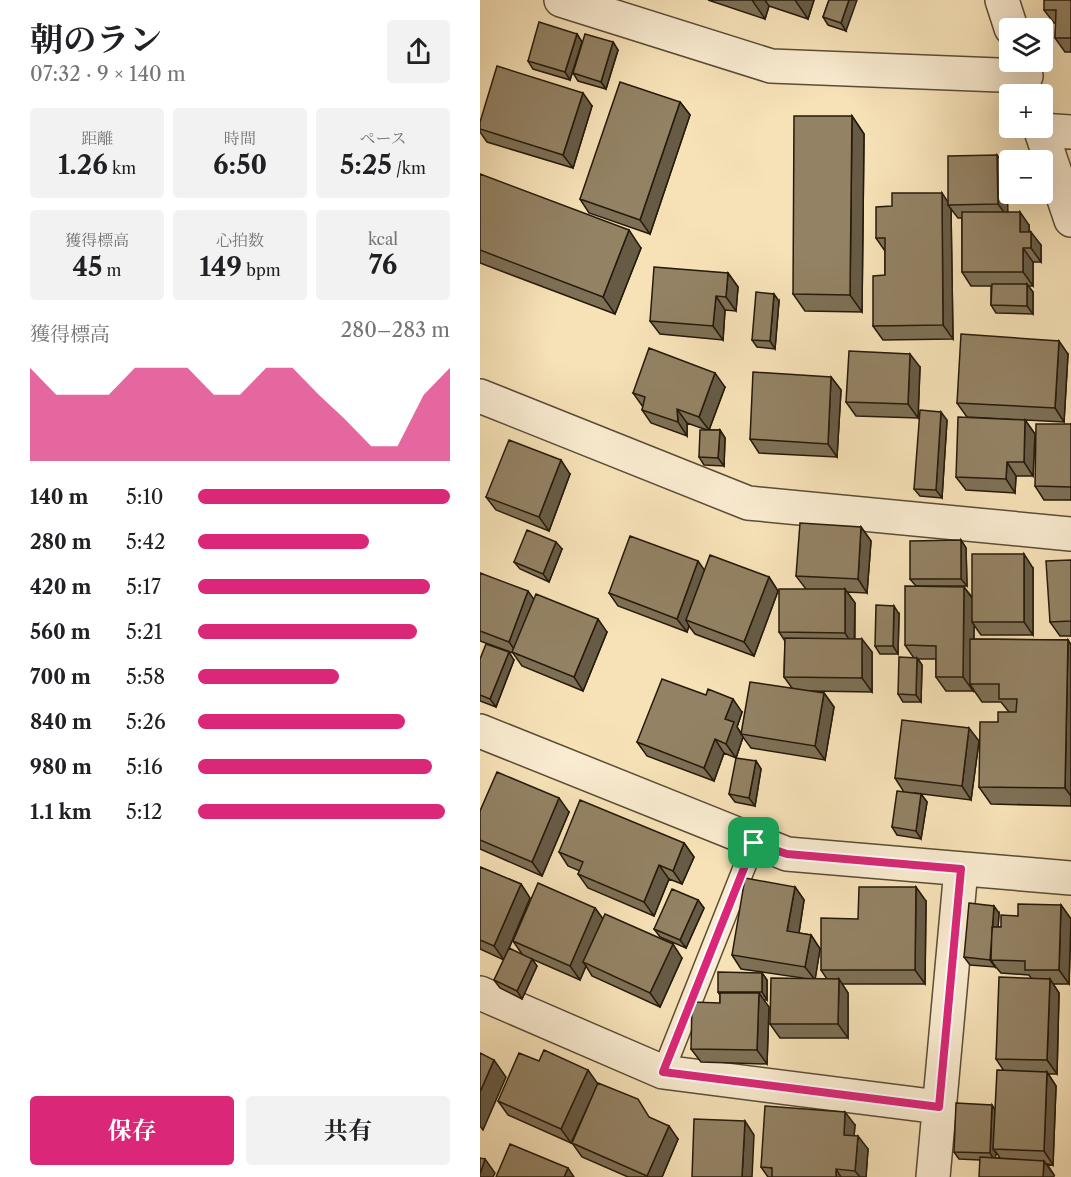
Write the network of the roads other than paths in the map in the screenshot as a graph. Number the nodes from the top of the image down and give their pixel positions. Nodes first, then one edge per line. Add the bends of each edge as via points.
1 (561, 0) edge
2 (1002, 0) edge
3 (1008, 18) edge
4 (1026, 77) edge
5 (1053, 138) edge
6 (1071, 220) edge
7 (480, 396) edge
8 (1071, 534) edge
9 (480, 731) edge
10 (754, 843) junction
11 (961, 869) junction
12 (1071, 878) edge
13 (480, 993) edge
14 (663, 1072) junction
15 (939, 1107) junction
16 (933, 1177) edge

1 - 4 street via 771,66
2 - 3 street
5 - 6 street
7 - 8 street via 748,503
9 - 10 street
10 - 11 street via 787,854
10 - 14 lane
11 - 12 street
11 - 15 street
13 - 14 street
14 - 15 street
15 - 16 street

